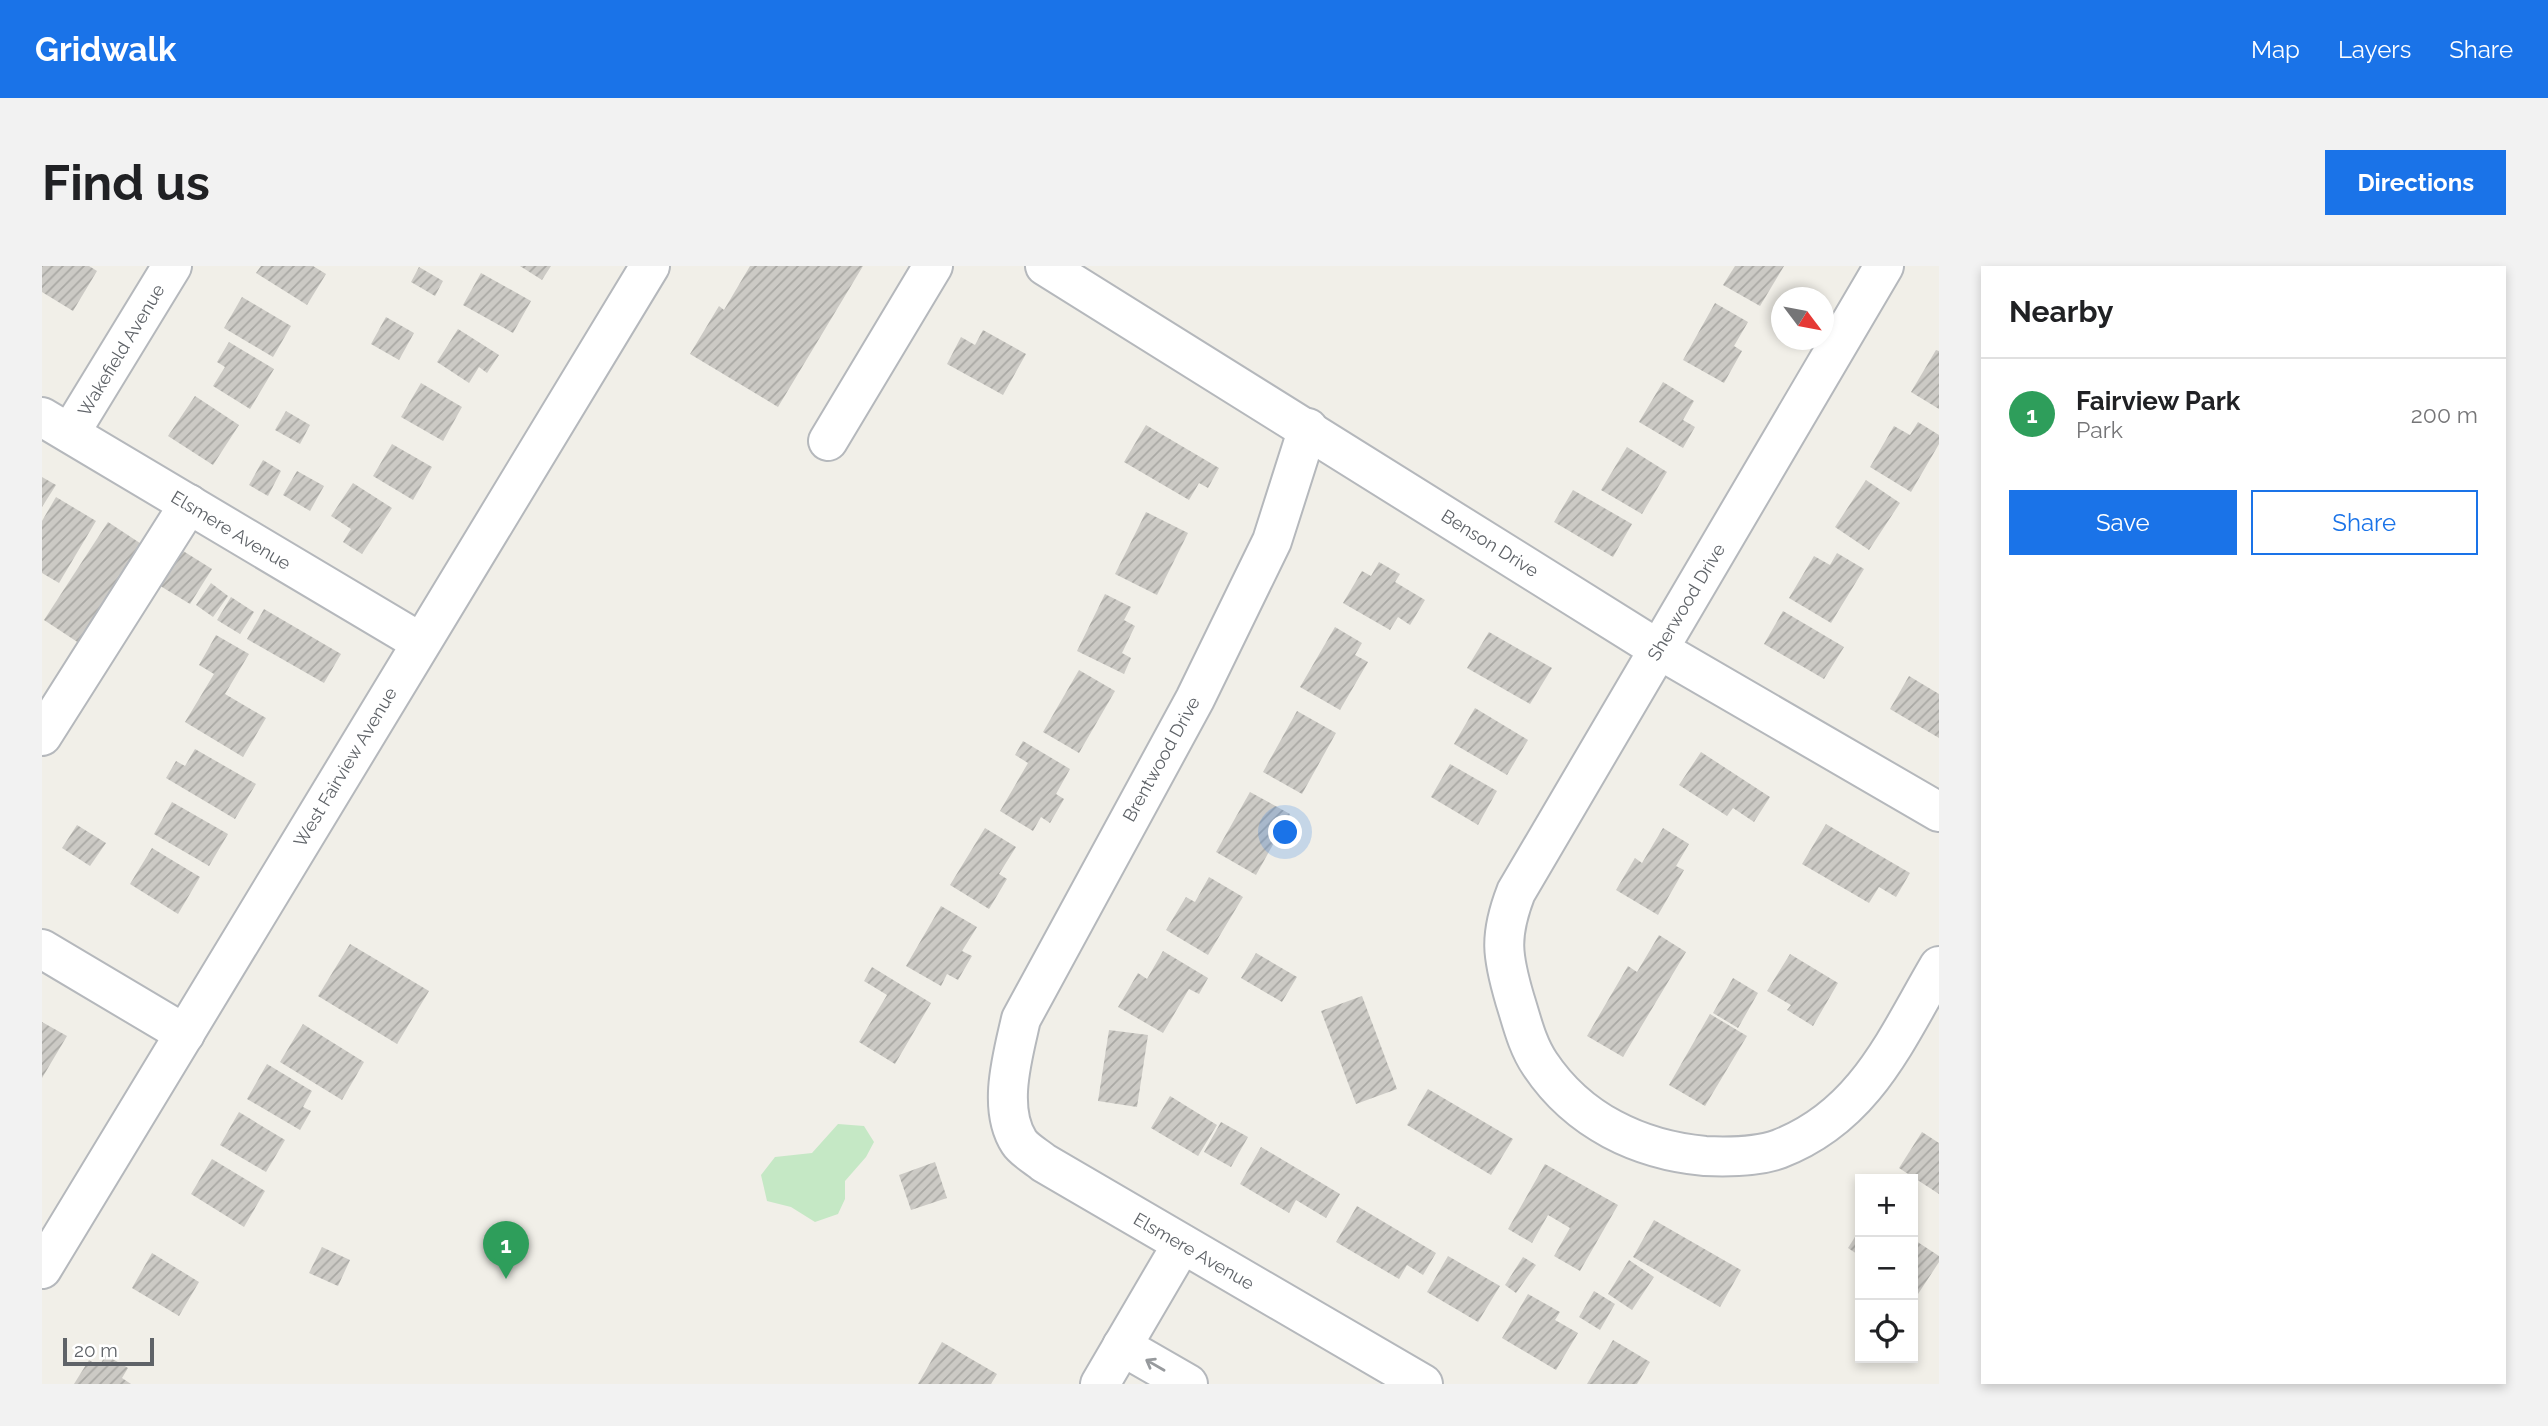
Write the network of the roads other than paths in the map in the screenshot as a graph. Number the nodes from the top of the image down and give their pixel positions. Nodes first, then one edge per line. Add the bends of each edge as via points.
1 (172, 266) edge
2 (650, 266) edge
3 (933, 266) edge
4 (1045, 266) edge
5 (1884, 266) edge
6 (56, 425) edge
7 (1308, 428) junction
8 (828, 441) dead end
9 (189, 504) junction
10 (420, 642) junction
11 (1658, 649) junction
12 (52, 695) edge
13 (42, 736) edge
14 (1939, 812) edge
15 (42, 950) edge
16 (1939, 966) edge
17 (185, 1034) junction
18 (1010, 1085) joint
19 (1182, 1244) junction
20 (42, 1269) edge
21 (1122, 1346) junction
22 (1390, 1374) edge
23 (1100, 1384) edge
24 (1188, 1384) edge
25 (1423, 1384) edge

1 - 6 street, Wakefield Avenue
2 - 10 street, West Fairview Avenue
3 - 8 street
4 - 7 street, Benson Drive
5 - 11 street, Sherwood Drive
6 - 9 street, Elsmere Avenue
7 - 11 street, Benson Drive
7 - 18 street, Brentwood Drive via 1272,541 1207,675 1021,1019
9 - 10 street, Elsmere Avenue
9 - 12 street
10 - 17 street, West Fairview Avenue
11 - 14 street, Benson Drive
11 - 16 street, Sherwood Drive via 1516,892 1504,923 1503,944 1526,1036 1540,1064 1594,1121 1626,1137 1678,1153 1714,1156 1778,1149 1819,1127 1872,1081
12 - 13 street
15 - 17 street
17 - 20 street, West Fairview Avenue
18 - 19 street, Elsmere Avenue via 1011,1119 1020,1143 1044,1163
19 - 21 street
19 - 22 street, Elsmere Avenue
21 - 23 street
24 -> 21 street
22 - 25 street, Elsmere Avenue

